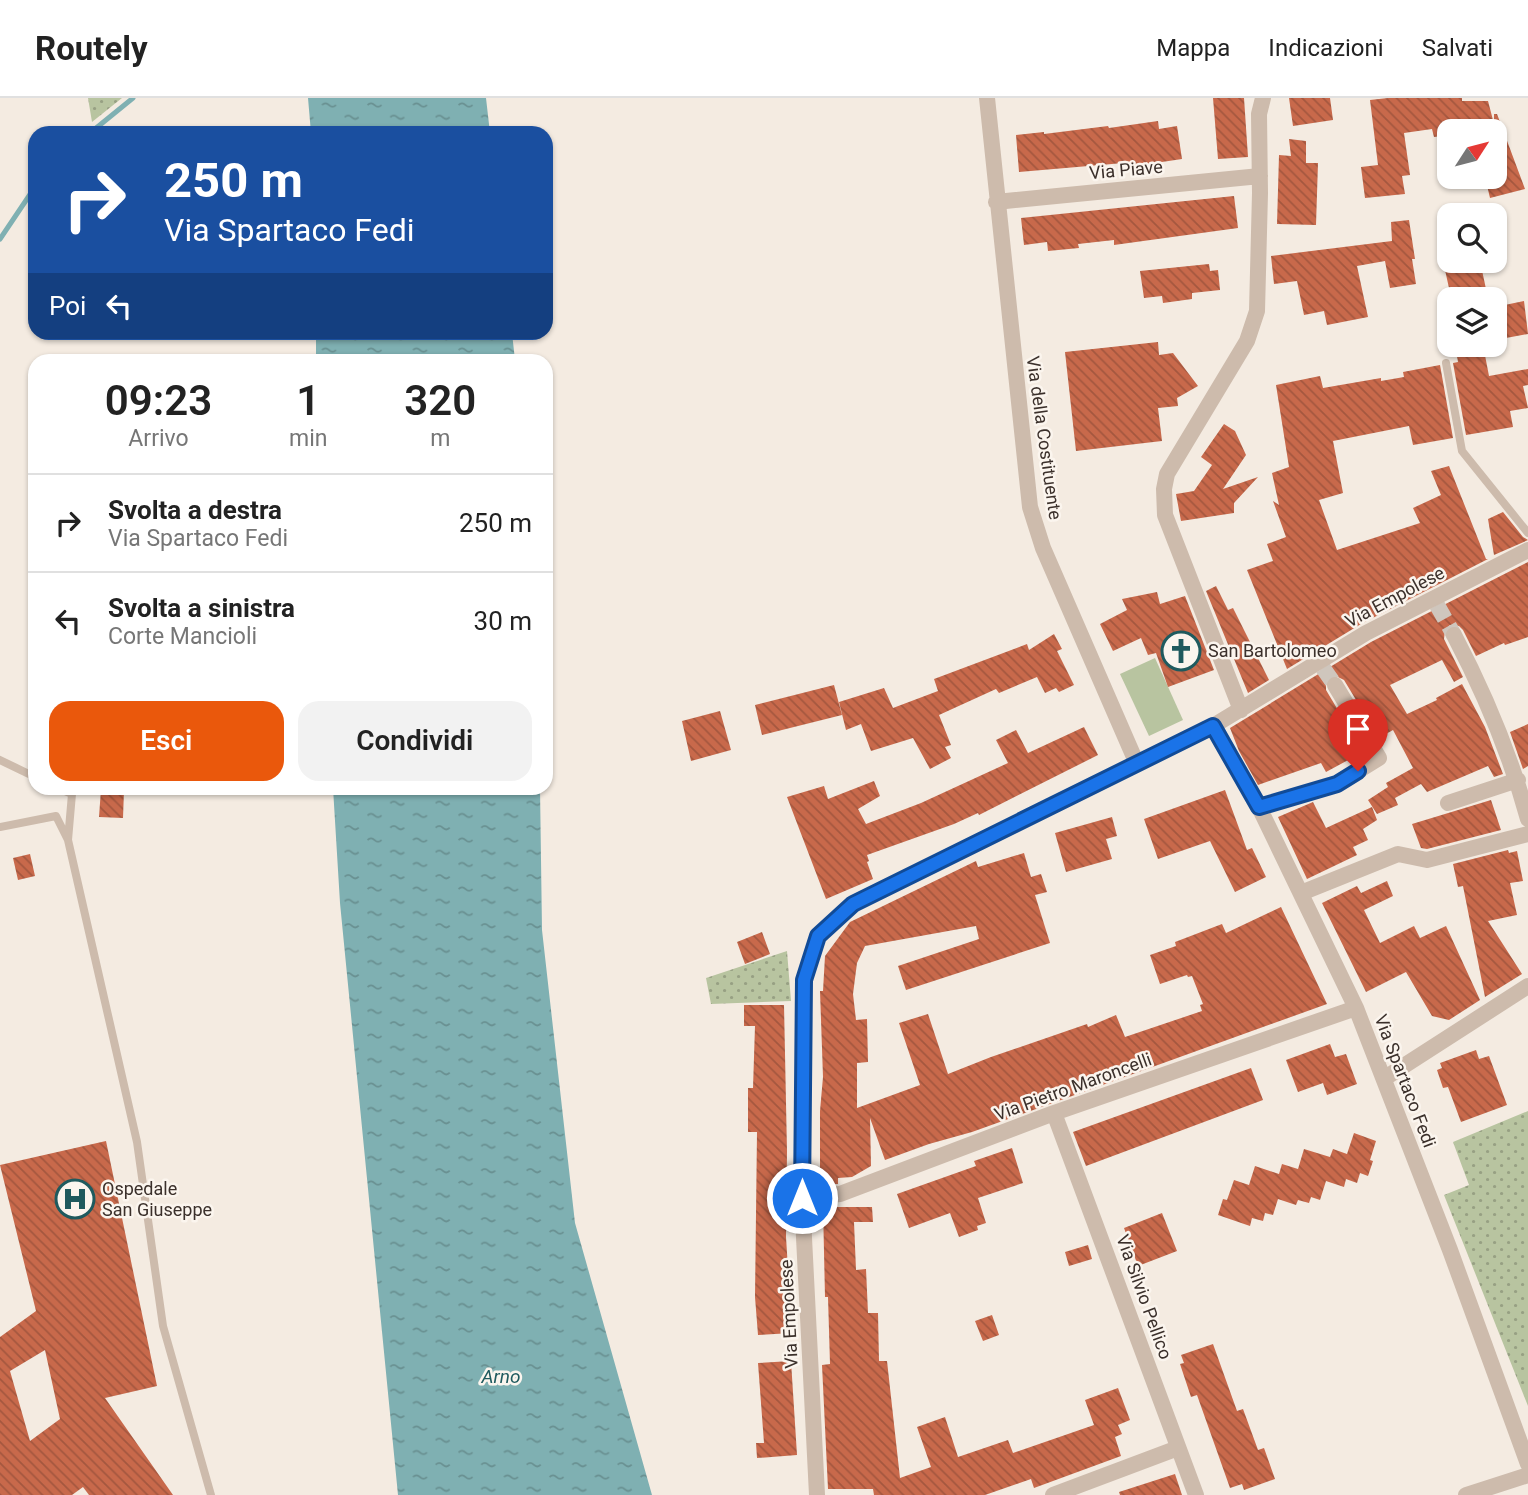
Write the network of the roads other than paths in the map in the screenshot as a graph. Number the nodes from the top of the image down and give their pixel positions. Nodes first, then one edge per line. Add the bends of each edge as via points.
1 (987, 98) edge
2 (1263, 98) edge
3 (1260, 176) junction
4 (996, 202) junction
5 (1446, 363) dead end
6 (1528, 533) edge
7 (1528, 550) edge
8 (1454, 635) tunnel mouth
9 (1335, 685) tunnel mouth
10 (1241, 710) junction
11 (1213, 726) junction
12 (0, 760) edge
13 (1137, 764) junction
14 (28, 773) edge
15 (1518, 780) junction
16 (72, 795) edge
17 (1448, 803) dead end
18 (1259, 807) junction
19 (1528, 819) edge
20 (0, 827) edge
21 (1528, 834) edge
22 (68, 840) junction
23 (1301, 893) junction
24 (1528, 986) edge
25 (1356, 1008) junction
26 (1385, 1078) junction
27 (1054, 1113) junction
28 (802, 1198) junction
29 (1178, 1448) junction
30 (1528, 1464) edge
31 (1528, 1475) edge
32 (211, 1495) edge
33 (817, 1495) edge
34 (1053, 1495) edge
35 (1196, 1495) edge
36 (1466, 1495) edge

1 - 4 street, Via della Costituente
2 - 3 street
3 - 4 street, Via Piave
3 - 10 street via 1259,279 1247,341 1167,474 1164,489 1165,515
4 - 13 street, Via della Costituente via 1034,524
5 - 6 lane via 1462,451
7 - 10 street, Via Empolese via 1435,602 1366,633 1321,665
8 - 15 street
9 - 18 street via 1379,758 1337,784
10 - 11 street, Via Empolese
11 - 13 street, Via Empolese
11 - 18 street, Via Spartaco Fedi
12 - 14 lane
13 - 28 street, Via Empolese via 853,904 818,936 804,980
15 - 17 street
15 - 19 street
16 - 22 lane
18 - 23 street, Via Spartaco Fedi
20 - 22 lane via 56,816
21 - 23 street via 1427,860 1398,855
22 - 32 lane via 137,1142 163,1326
23 - 25 street, Via Spartaco Fedi
24 - 26 street
25 - 26 street, Via Spartaco Fedi
25 - 27 street, Via Pietro Maroncelli
26 - 30 street, Via Spartaco Fedi
27 - 28 street, Via Pietro Maroncelli via 840,1194
27 - 29 street, Via Silvio Pellico
28 - 33 street, Via Empolese
29 - 34 street
29 - 35 street, Via Silvio Pellico
31 - 36 street

